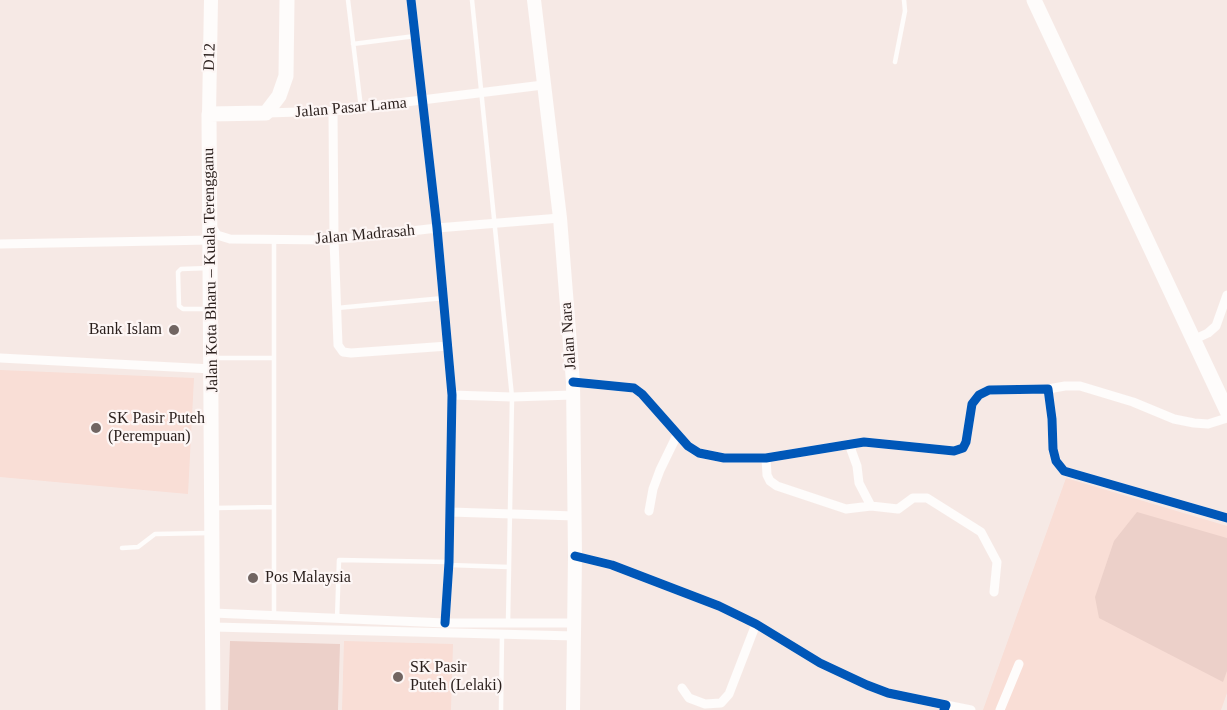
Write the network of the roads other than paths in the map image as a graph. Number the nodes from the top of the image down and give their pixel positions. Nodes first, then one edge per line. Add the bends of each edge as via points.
1 (211, 0) edge
2 (287, 0) edge
3 (348, 0) edge
4 (411, 0) edge
5 (472, 0) edge
6 (534, 0) edge
7 (904, 0) edge
8 (1034, 0) edge
9 (414, 36) junction
10 (353, 44) junction
11 (895, 62) dead end
12 (543, 85) junction
13 (482, 94) junction
14 (421, 102) junction
15 (361, 108) junction
16 (333, 111) junction
17 (266, 113) junction
18 (209, 114) junction
19 (560, 219) junction
20 (495, 223) junction
21 (437, 228) junction
22 (211, 233) junction
23 (274, 239) junction
24 (334, 240) junction
25 (0, 244) edge
26 (211, 268) junction
27 (1227, 295) edge
28 (444, 298) junction
29 (337, 308) junction
30 (212, 309) junction
31 (1193, 340) junction
32 (448, 346) junction
33 (0, 358) edge
34 (274, 358) junction
35 (212, 364) junction
36 (573, 389) junction
37 (1048, 389) junction
38 (452, 395) junction
39 (512, 397) junction
40 (1227, 411) edge
41 (1227, 418) edge
42 (677, 435) junction
43 (849, 444) junction
44 (766, 458) junction
45 (871, 506) junction
46 (274, 507) junction
47 (212, 508) junction
48 (649, 511) dead end
49 (450, 512) junction
50 (510, 514) junction
51 (575, 516) junction
52 (1227, 518) edge
53 (211, 533) junction
54 (122, 548) dead end
55 (575, 556) junction
56 (449, 563) junction
57 (508, 567) junction
58 (994, 592) dead end
59 (274, 616) junction
60 (337, 619) junction
61 (213, 620) junction
62 (445, 623) junction
63 (508, 623) junction
64 (756, 624) junction
65 (575, 630) junction
66 (502, 634) junction
67 (1018, 664) dead end
68 (682, 688) dead end
69 (945, 707) edge
70 (213, 710) edge
71 (501, 710) edge
72 (573, 710) edge
73 (971, 710) edge
74 (1000, 710) edge

1 - 18 main road, D12
2 - 17 main road via 286,76 279,96
3 - 10 lane
4 - 9 street
5 - 13 lane
6 - 12 main road, Jalan Nara
7 - 11 lane
8 - 31 main road
9 - 10 lane
9 - 14 street
10 - 15 lane
12 - 13 street, Jalan Pasar Lama
12 - 19 main road, Jalan Nara
13 - 14 street, Jalan Pasar Lama
13 - 20 lane
14 - 15 street, Jalan Pasar Lama
14 - 21 street
15 - 16 street, Jalan Pasar Lama
16 - 17 street, Jalan Pasar Lama
16 - 24 street
17 - 18 main road
18 - 22 main road, Jalan Kota Bharu – Kuala Terengganu
19 - 20 street, Jalan Madrasah
19 - 36 main road, Jalan Nara
20 - 21 street, Jalan Madrasah
20 - 39 lane
21 - 24 street, Jalan Madrasah
21 - 28 street
22 - 23 street, Jalan Madrasah via 223,238
22 - 25 street
22 - 26 main road, Jalan Kota Bharu – Kuala Terengganu
23 - 24 street, Jalan Madrasah
23 - 34 lane
24 - 29 street
26 - 30 main road, Jalan Kota Bharu – Kuala Terengganu
26 - 30 lane via 178,272 179,306
27 - 31 street via 1216,326
28 - 29 lane
28 - 32 street
29 - 32 street via 338,345 343,352
30 - 35 main road, Jalan Kota Bharu – Kuala Terengganu
31 - 40 main road
32 - 38 street
33 - 35 street
34 - 35 lane
34 - 46 lane
35 - 47 main road, Jalan Kota Bharu – Kuala Terengganu
36 - 39 street
36 - 42 street via 634,388
36 - 51 main road, Jalan Nara
37 - 41 street via 1080,386 1194,423 1208,424
37 - 43 street via 989,390 979,395 972,404 966,442 954,452 876,442
37 - 52 street via 1053,449 1064,471
38 - 39 street
38 - 49 street
39 - 50 lane
42 - 44 street via 699,453 724,458
42 - 48 street via 660,470
43 - 44 street
43 - 45 street via 859,483
44 - 45 street via 767,475 777,486 846,509
45 - 58 street via 898,509 913,498 927,498 981,532 997,562
46 - 47 lane
46 - 59 lane
47 - 53 main road, Jalan Kota Bharu – Kuala Terengganu
49 - 50 street
49 - 56 street
50 - 51 street
50 - 57 lane
51 - 55 main road, Jalan Nara
53 - 54 lane via 155,534 138,547
53 - 61 main road, Jalan Kota Bharu – Kuala Terengganu
55 - 64 street via 612,565 720,606
55 - 65 main road, Jalan Nara
56 - 57 lane
56 - 60 lane via 339,560
56 - 62 street
57 - 63 lane
59 - 60 street
59 - 61 street
60 - 62 street
61 - 66 street
61 - 70 main road, Jalan Kota Bharu – Kuala Terengganu
62 - 63 street
63 - 65 street
64 - 68 street via 729,694 721,703 705,704 689,698
64 - 69 street via 820,663 867,685
65 - 66 street
65 - 72 main road, Jalan Nara
66 - 71 lane
67 - 74 street
69 - 73 street

